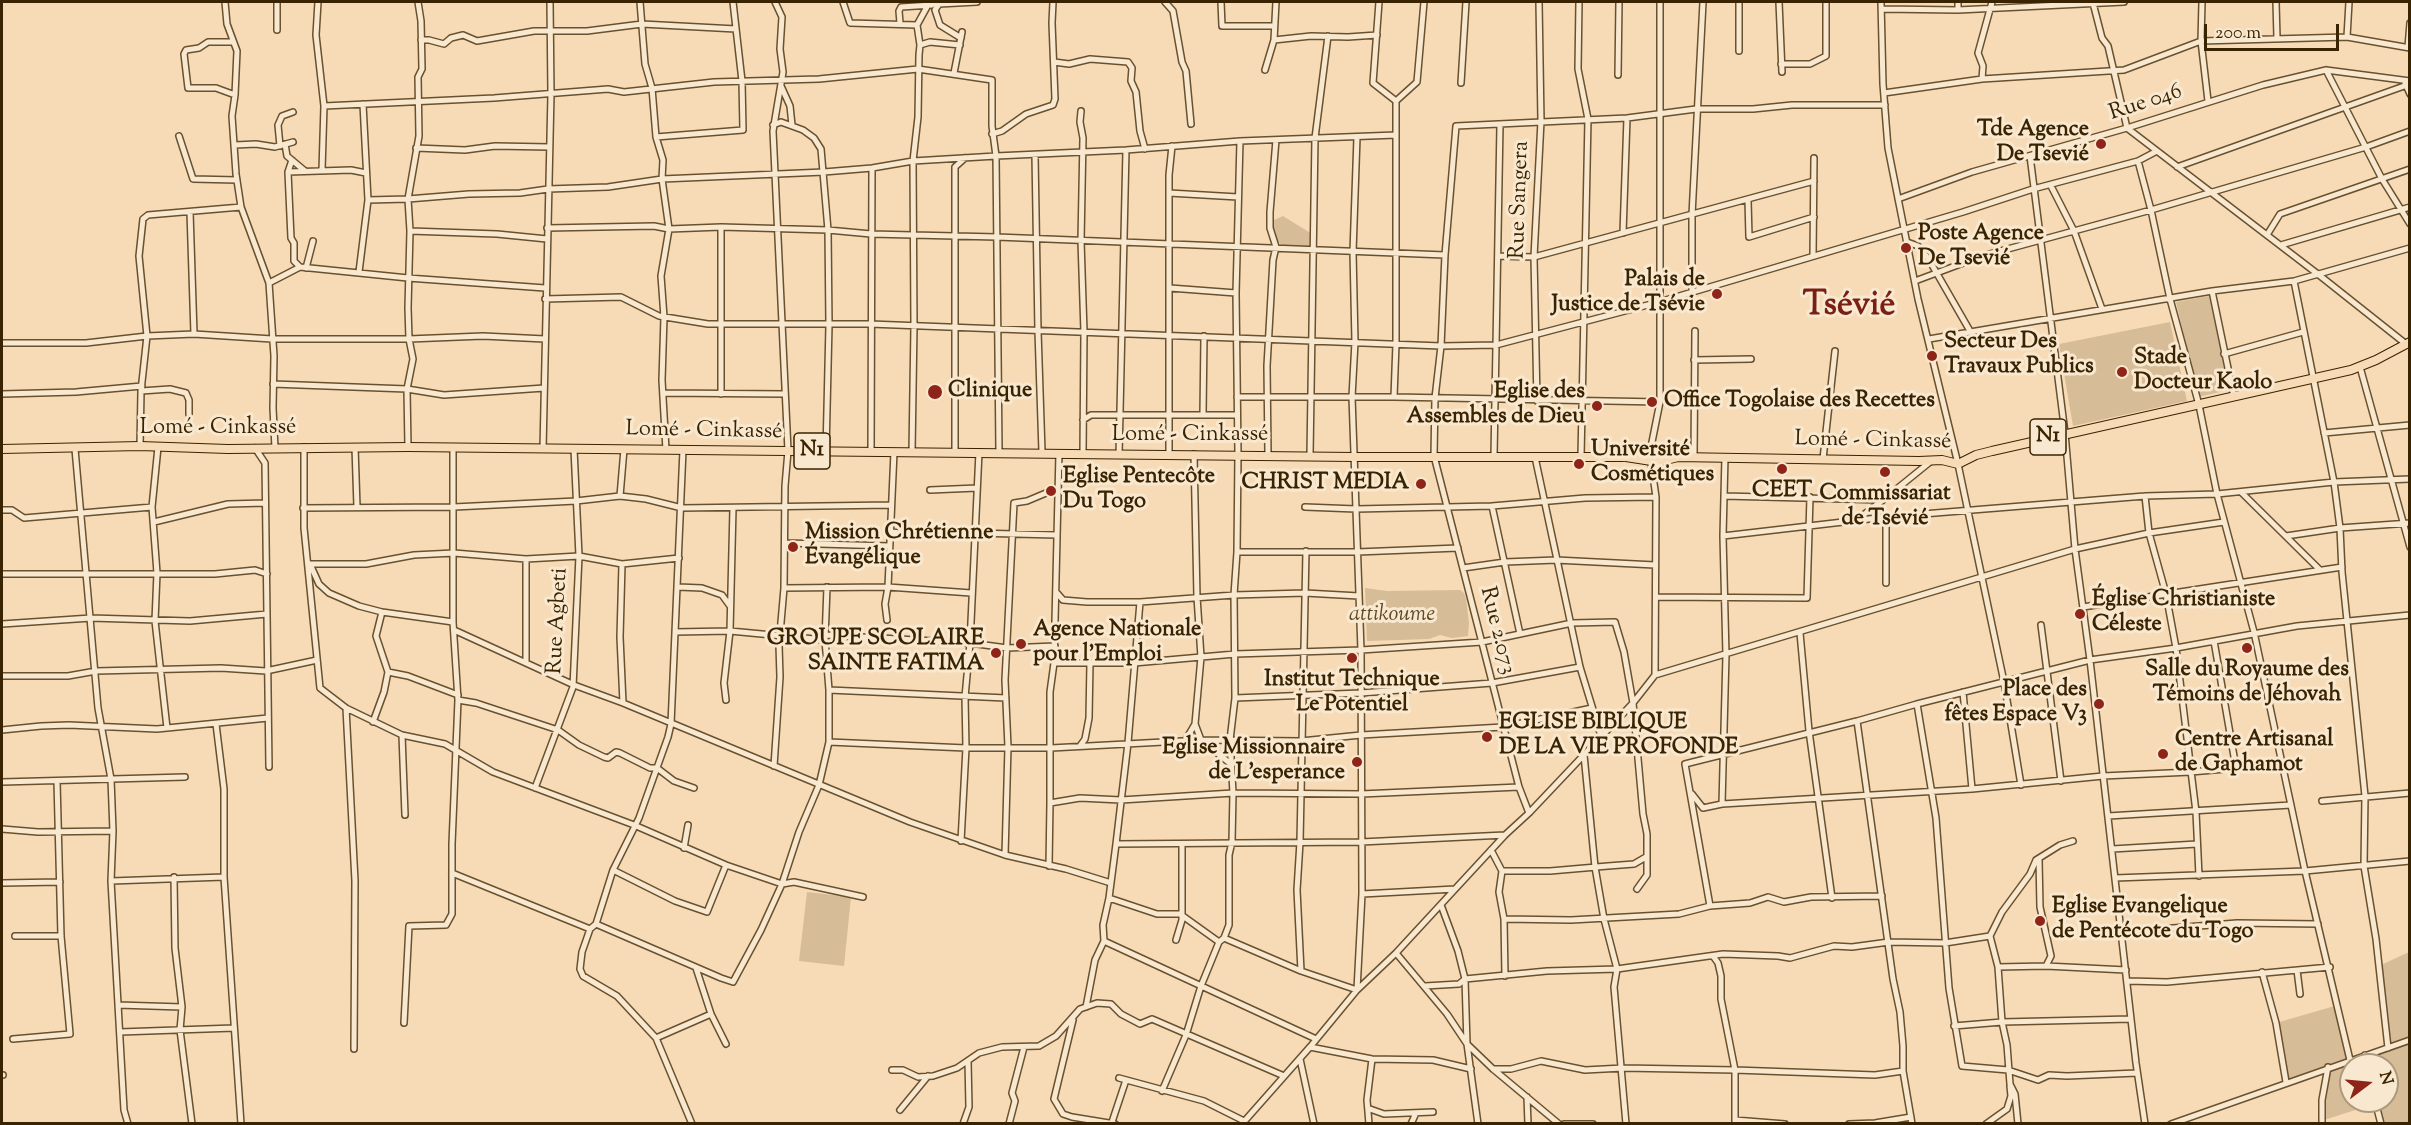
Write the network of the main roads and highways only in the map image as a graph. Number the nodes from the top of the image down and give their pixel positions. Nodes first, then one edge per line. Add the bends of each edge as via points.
1 (2408, 343) edge
2 (2, 449) edge
3 (1622, 457) junction
4 (1678, 457) junction

1 - 4 highway, Lomé - Cinkassé / N1 via 2360,367 1976,454 1958,464 1942,460
2 - 3 highway, Lomé - Cinkassé / N1 via 408,447
3 - 4 highway, Lomé - Cinkassé / N1 via 1660,453
3 - 4 highway, Lomé - Cinkassé / N1 via 1654,462

